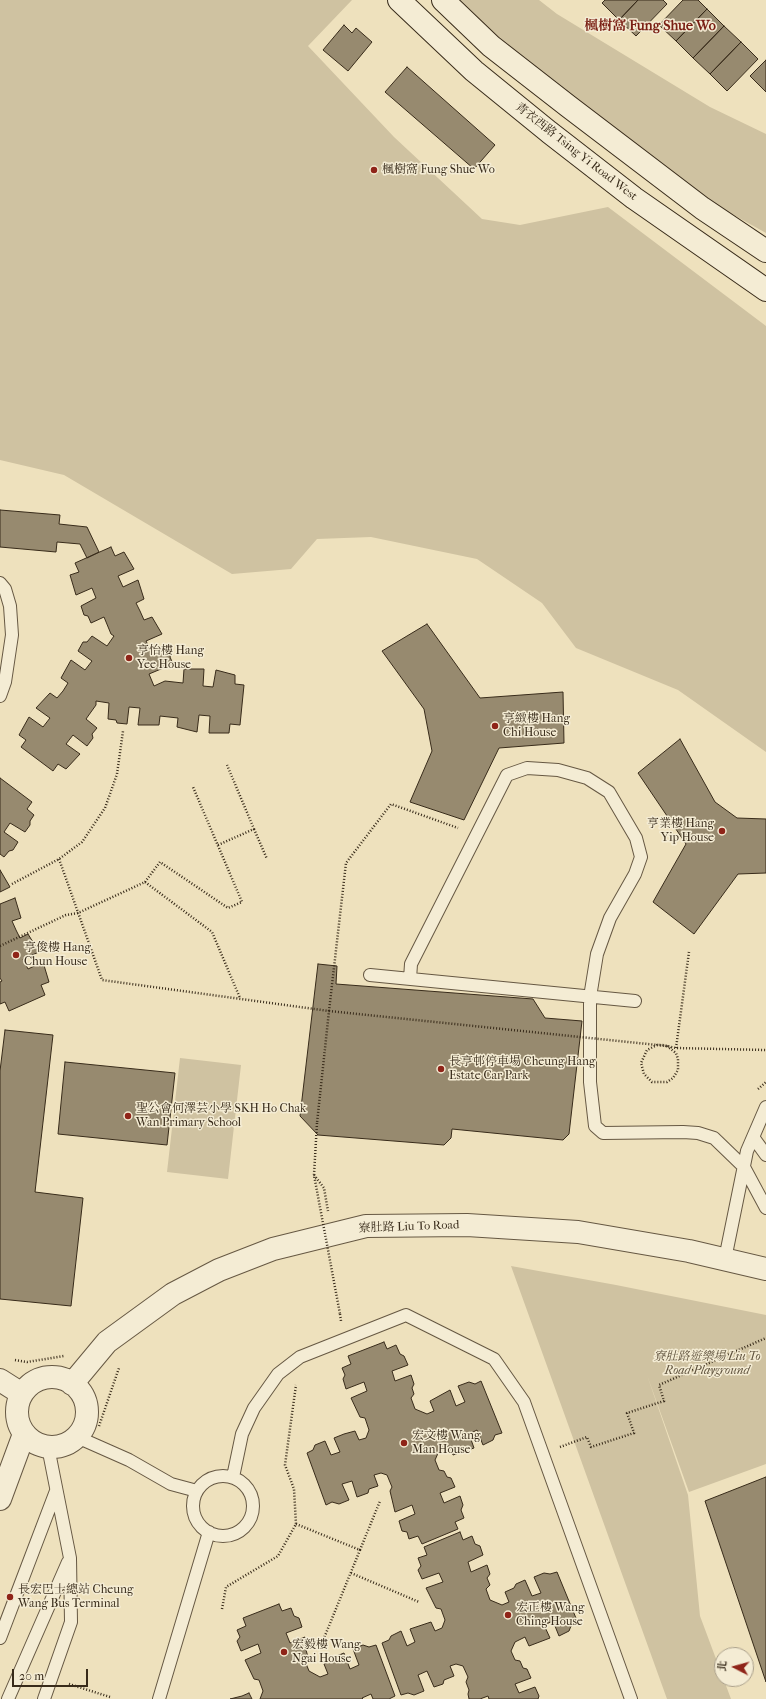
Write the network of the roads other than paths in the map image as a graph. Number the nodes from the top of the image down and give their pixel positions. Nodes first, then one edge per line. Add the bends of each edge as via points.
1 (399, 0) edge
2 (444, 0) edge
3 (766, 251) edge
4 (766, 290) edge
5 (0, 583) edge
6 (0, 696) edge
7 (370, 975) dead end
8 (410, 979) junction
9 (590, 997) junction
10 (635, 1001) dead end
11 (766, 1107) edge
12 (759, 1130) edge
13 (766, 1155) edge
14 (744, 1167) junction
15 (766, 1208) edge
16 (725, 1259) junction
17 (766, 1269) edge
18 (0, 1380) edge
19 (72, 1384) junction
20 (22, 1394) junction
21 (24, 1434) junction
22 (83, 1440) junction
23 (48, 1447) junction
24 (233, 1477) junction
25 (56, 1491) junction
26 (197, 1491) junction
27 (0, 1499) edge
28 (209, 1532) junction
29 (70, 1558) junction
30 (0, 1638) edge
31 (8, 1699) edge
32 (44, 1699) edge
33 (159, 1699) edge
34 (631, 1699) edge

1 - 4 street, 青衣西路 Tsing Yi Road West via 474,71 549,132 634,198
2 - 3 street via 491,46 702,208
5 - 6 lane via 5,589 10,606 12,635 5,682
7 - 8 lane
8 - 9 lane
8 - 9 lane via 411,964 507,775 527,768 558,770 587,778 609,792 636,838 641,857 635,874 610,918 597,954
9 - 10 lane
9 - 14 lane via 590,1082 595,1126 603,1133 698,1133 714,1138
11 - 12 lane
12 - 13 lane
12 - 14 lane
14 - 15 lane
14 - 16 lane
16 - 17 street, 寮肚路 Liu To Road
16 - 19 street, 寮肚路 Liu To Road via 578,1232 467,1225 366,1226 273,1249 219,1270 180,1290 107,1342
18 - 20 street
19 - 20 street via 54,1377 44,1378 36,1381
19 - 22 street via 79,1390 86,1409
20 - 21 street via 17,1415
21 - 23 street via 35,1443
21 - 27 street
22 - 23 street
22 - 26 lane via 129,1460 171,1484
23 - 25 lane
24 - 26 lane via 213,1477
24 - 28 lane via 249,1489 253,1498 251,1518 242,1529 228,1535 219,1536
24 - 34 lane via 242,1434 254,1408 278,1374 300,1357 406,1315 494,1359 524,1402
25 - 29 lane
25 - 30 lane
26 - 28 lane via 194,1509 202,1526
28 - 33 lane
29 - 31 lane
29 - 32 lane via 71,1622

